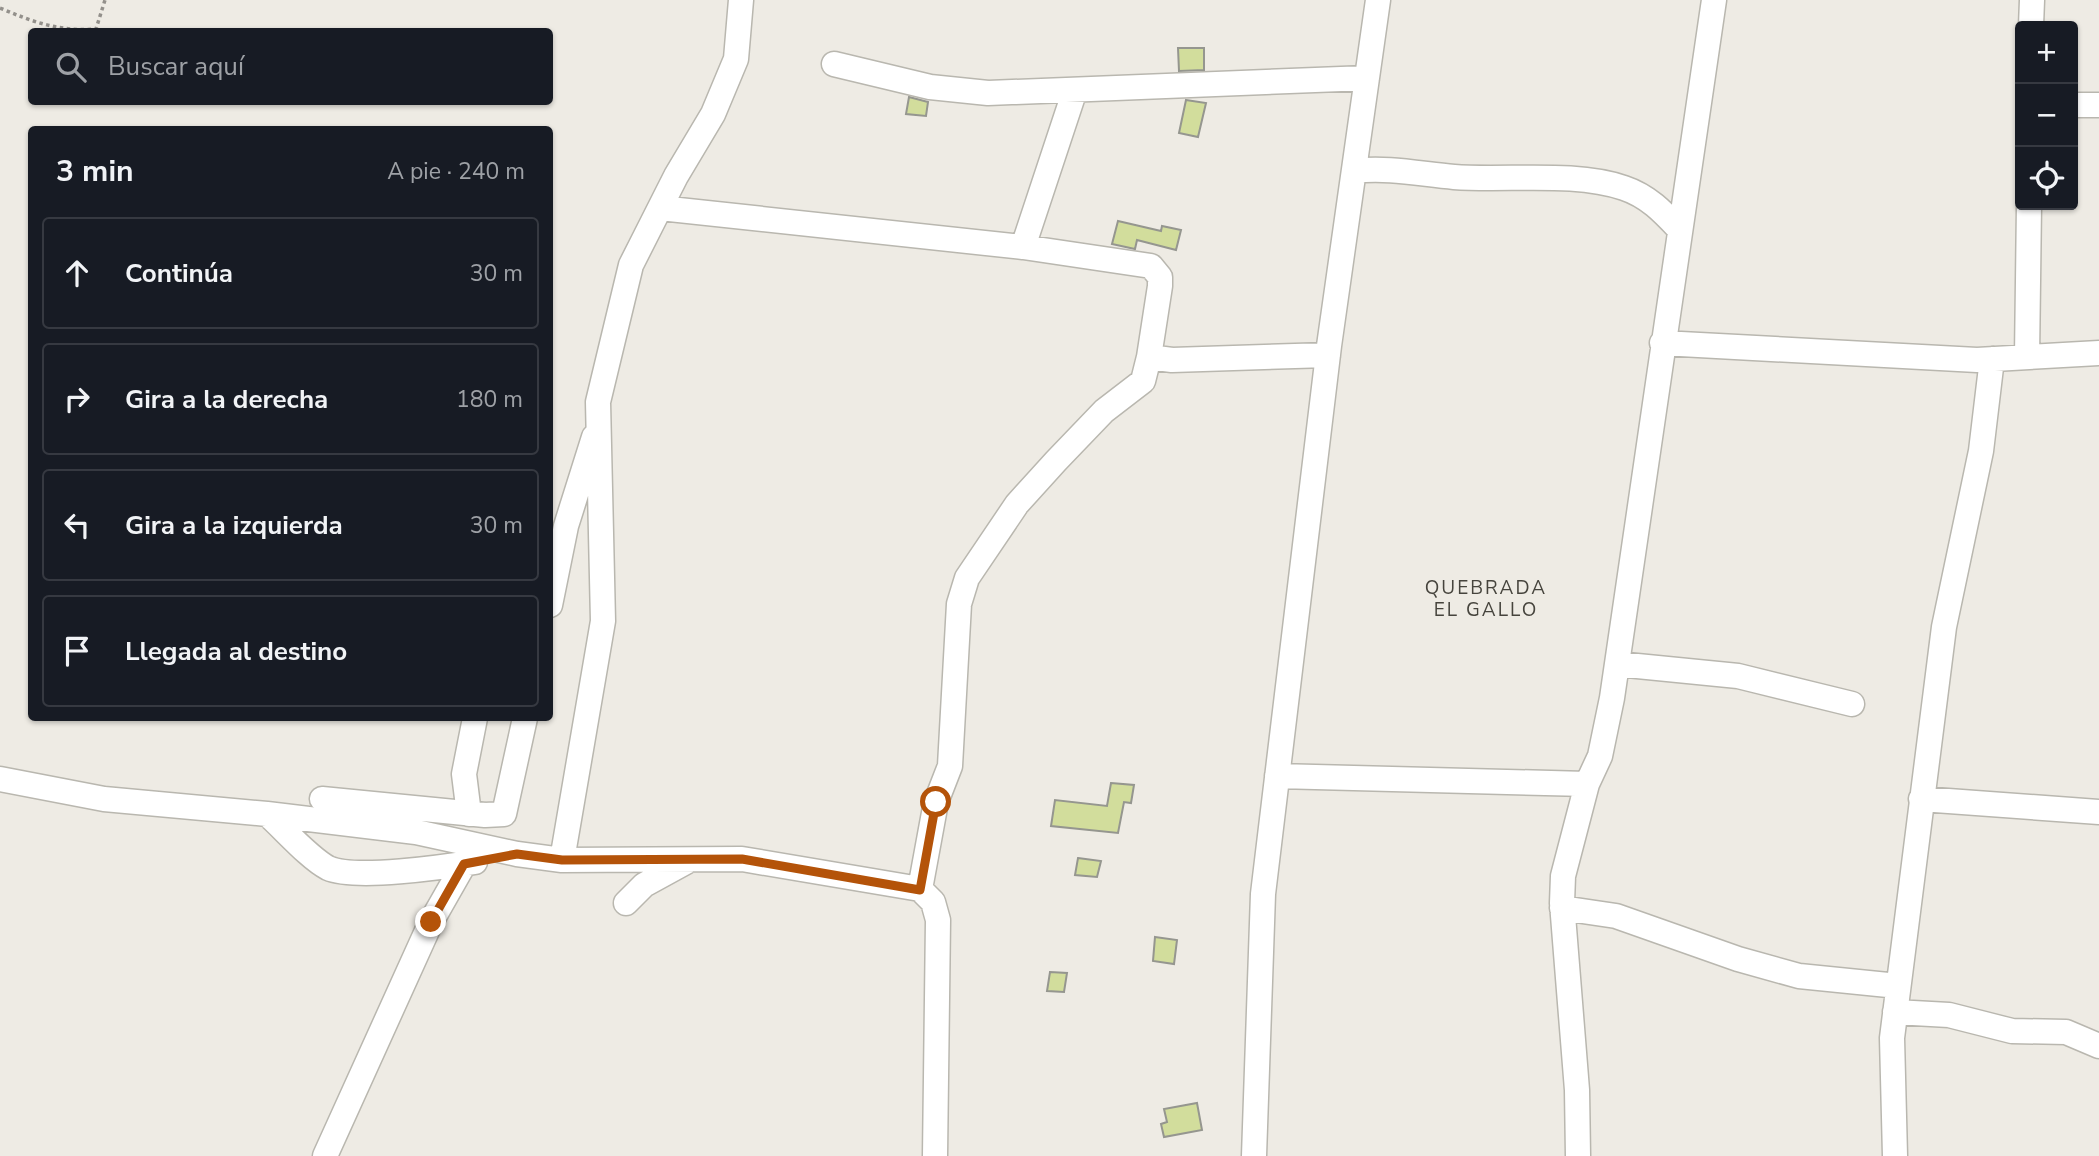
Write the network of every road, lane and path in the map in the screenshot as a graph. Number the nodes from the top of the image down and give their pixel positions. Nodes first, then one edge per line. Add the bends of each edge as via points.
1 (105, 0) edge
2 (741, 0) edge
3 (1378, 0) edge
4 (1714, 0) edge
5 (2032, 0) edge
6 (0, 8) edge
7 (2031, 21) edge
8 (54, 28) edge
9 (96, 28) edge
10 (834, 64) dead end
11 (1367, 78) junction
12 (1075, 90) junction
13 (2099, 104) edge
14 (2078, 105) edge
15 (1354, 171) junction
16 (660, 208) junction
17 (2029, 210) edge
18 (1679, 229) junction
19 (1023, 247) junction
20 (1662, 344) junction
21 (2099, 353) edge
22 (1328, 355) junction
23 (1149, 357) junction
24 (2027, 357) junction
25 (1992, 359) junction
26 (599, 427) junction
27 (553, 591) edge
28 (1617, 664) junction
29 (1852, 704) dead end
30 (474, 721) edge
31 (524, 721) edge
32 (1277, 776) junction
33 (0, 779) edge
34 (1587, 784) junction
35 (323, 799) dead end
36 (1922, 799) junction
37 (2099, 812) edge
38 (267, 814) junction
39 (477, 814) junction
40 (492, 849) junction
41 (517, 854) junction
42 (562, 860) junction
43 (690, 860) junction
44 (464, 864) junction
45 (920, 890) junction
46 (626, 903) dead end
47 (1562, 908) junction
48 (1898, 986) junction
49 (1895, 1012) junction
50 (2099, 1046) edge
51 (325, 1156) edge
52 (935, 1156) edge
53 (1254, 1156) edge
54 (1578, 1156) edge
55 (1895, 1156) edge

1 - 9 path
2 - 16 street via 736,59 713,114
3 - 11 street
4 - 18 street
5 - 7 street
6 - 8 path
10 - 12 street via 950,90
11 - 12 street
11 - 15 street
12 - 19 street
13 - 14 street
15 - 18 street via 1380,168 1455,177 1550,178 1622,187 1656,205
15 - 22 street
16 - 19 street
16 - 26 street via 631,265 598,402
17 - 24 street
18 - 20 street
19 - 23 street via 1151,266 1158,271 1160,286
20 - 25 street
20 - 28 street
21 - 24 street
22 - 23 street
22 - 32 street
23 - 45 street via 1143,382 1104,411 1048,469 1017,504 967,578 959,604 950,766 936,802
24 - 25 street
25 - 36 street via 1982,451 1944,627
26 - 27 street via 566,526
26 - 42 street via 603,621
28 - 29 street via 1738,676
28 - 34 street via 1600,756
30 - 39 street via 464,774
31 - 39 street via 504,814
32 - 34 street
32 - 53 street via 1263,894
33 - 38 street via 104,799
34 - 47 street via 1563,876
35 - 39 street
36 - 37 street
36 - 48 street
38 - 40 street via 416,832
38 - 44 street via 316,860 341,872
39 - 40 street
40 - 41 street
41 - 42 street
41 - 44 street
42 - 43 street
43 - 45 street via 742,859
43 - 46 street via 644,885
44 - 51 street via 431,922
45 - 52 street via 933,902 939,920
47 - 48 street via 1616,916 1799,976
47 - 54 street
48 - 49 street
49 - 50 street via 1949,1015 2012,1031 2066,1032
49 - 55 street

